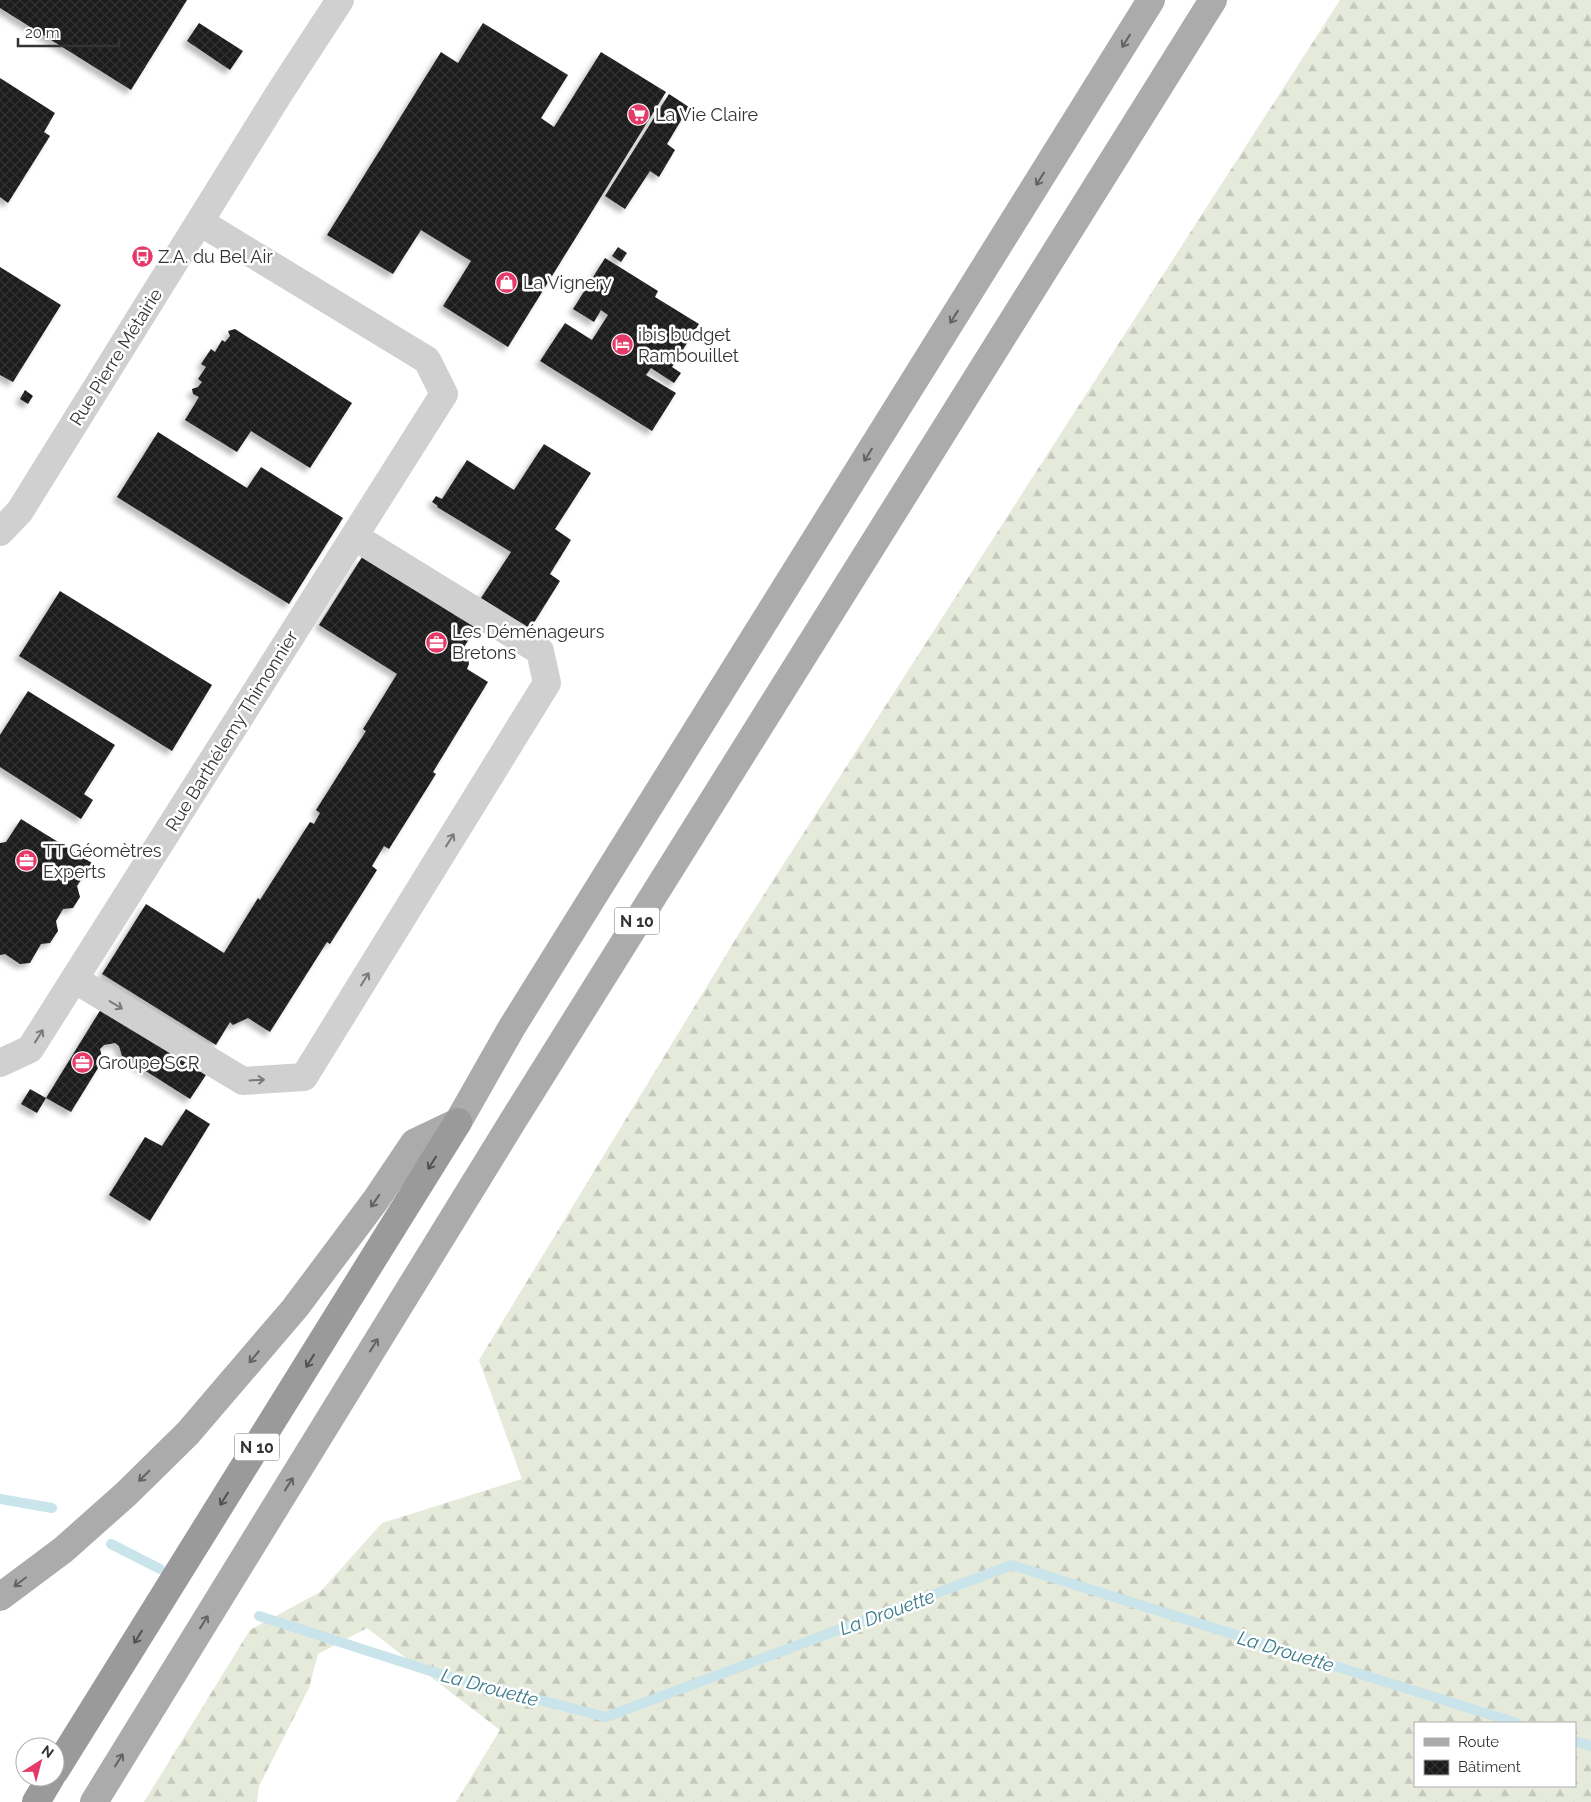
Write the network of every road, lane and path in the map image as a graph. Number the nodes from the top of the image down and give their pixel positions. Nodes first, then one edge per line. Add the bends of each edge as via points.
1 (340, 0) edge
2 (1152, 0) edge
3 (1213, 0) edge
4 (200, 222) junction
5 (0, 532) edge
6 (355, 537) junction
7 (74, 980) junction
8 (0, 1063) edge
9 (458, 1122) junction
10 (0, 1597) edge
11 (65, 1755) edge
12 (46, 1787) edge
13 (36, 1802) edge
14 (94, 1802) edge

1 - 4 street, Rue Pierre Métairie
2 -> 9 main road, N 10 via 512,1027
14 -> 3 main road, N 10 via 519,1110
4 - 5 street, Rue Pierre Métairie via 20,511
4 - 6 street, Rue Barthélemy Thimonnier via 427,360 444,394
6 - 7 street, Rue Barthélemy Thimonnier
7 -> 6 street via 243,1080 304,1077 547,683 540,651
8 -> 7 street, Rue Barthélemy Thimonnier via 30,1049
9 -> 10 main road via 414,1143 295,1308 188,1434 63,1550
9 -> 11 highway, N 10
12 - 13 highway

